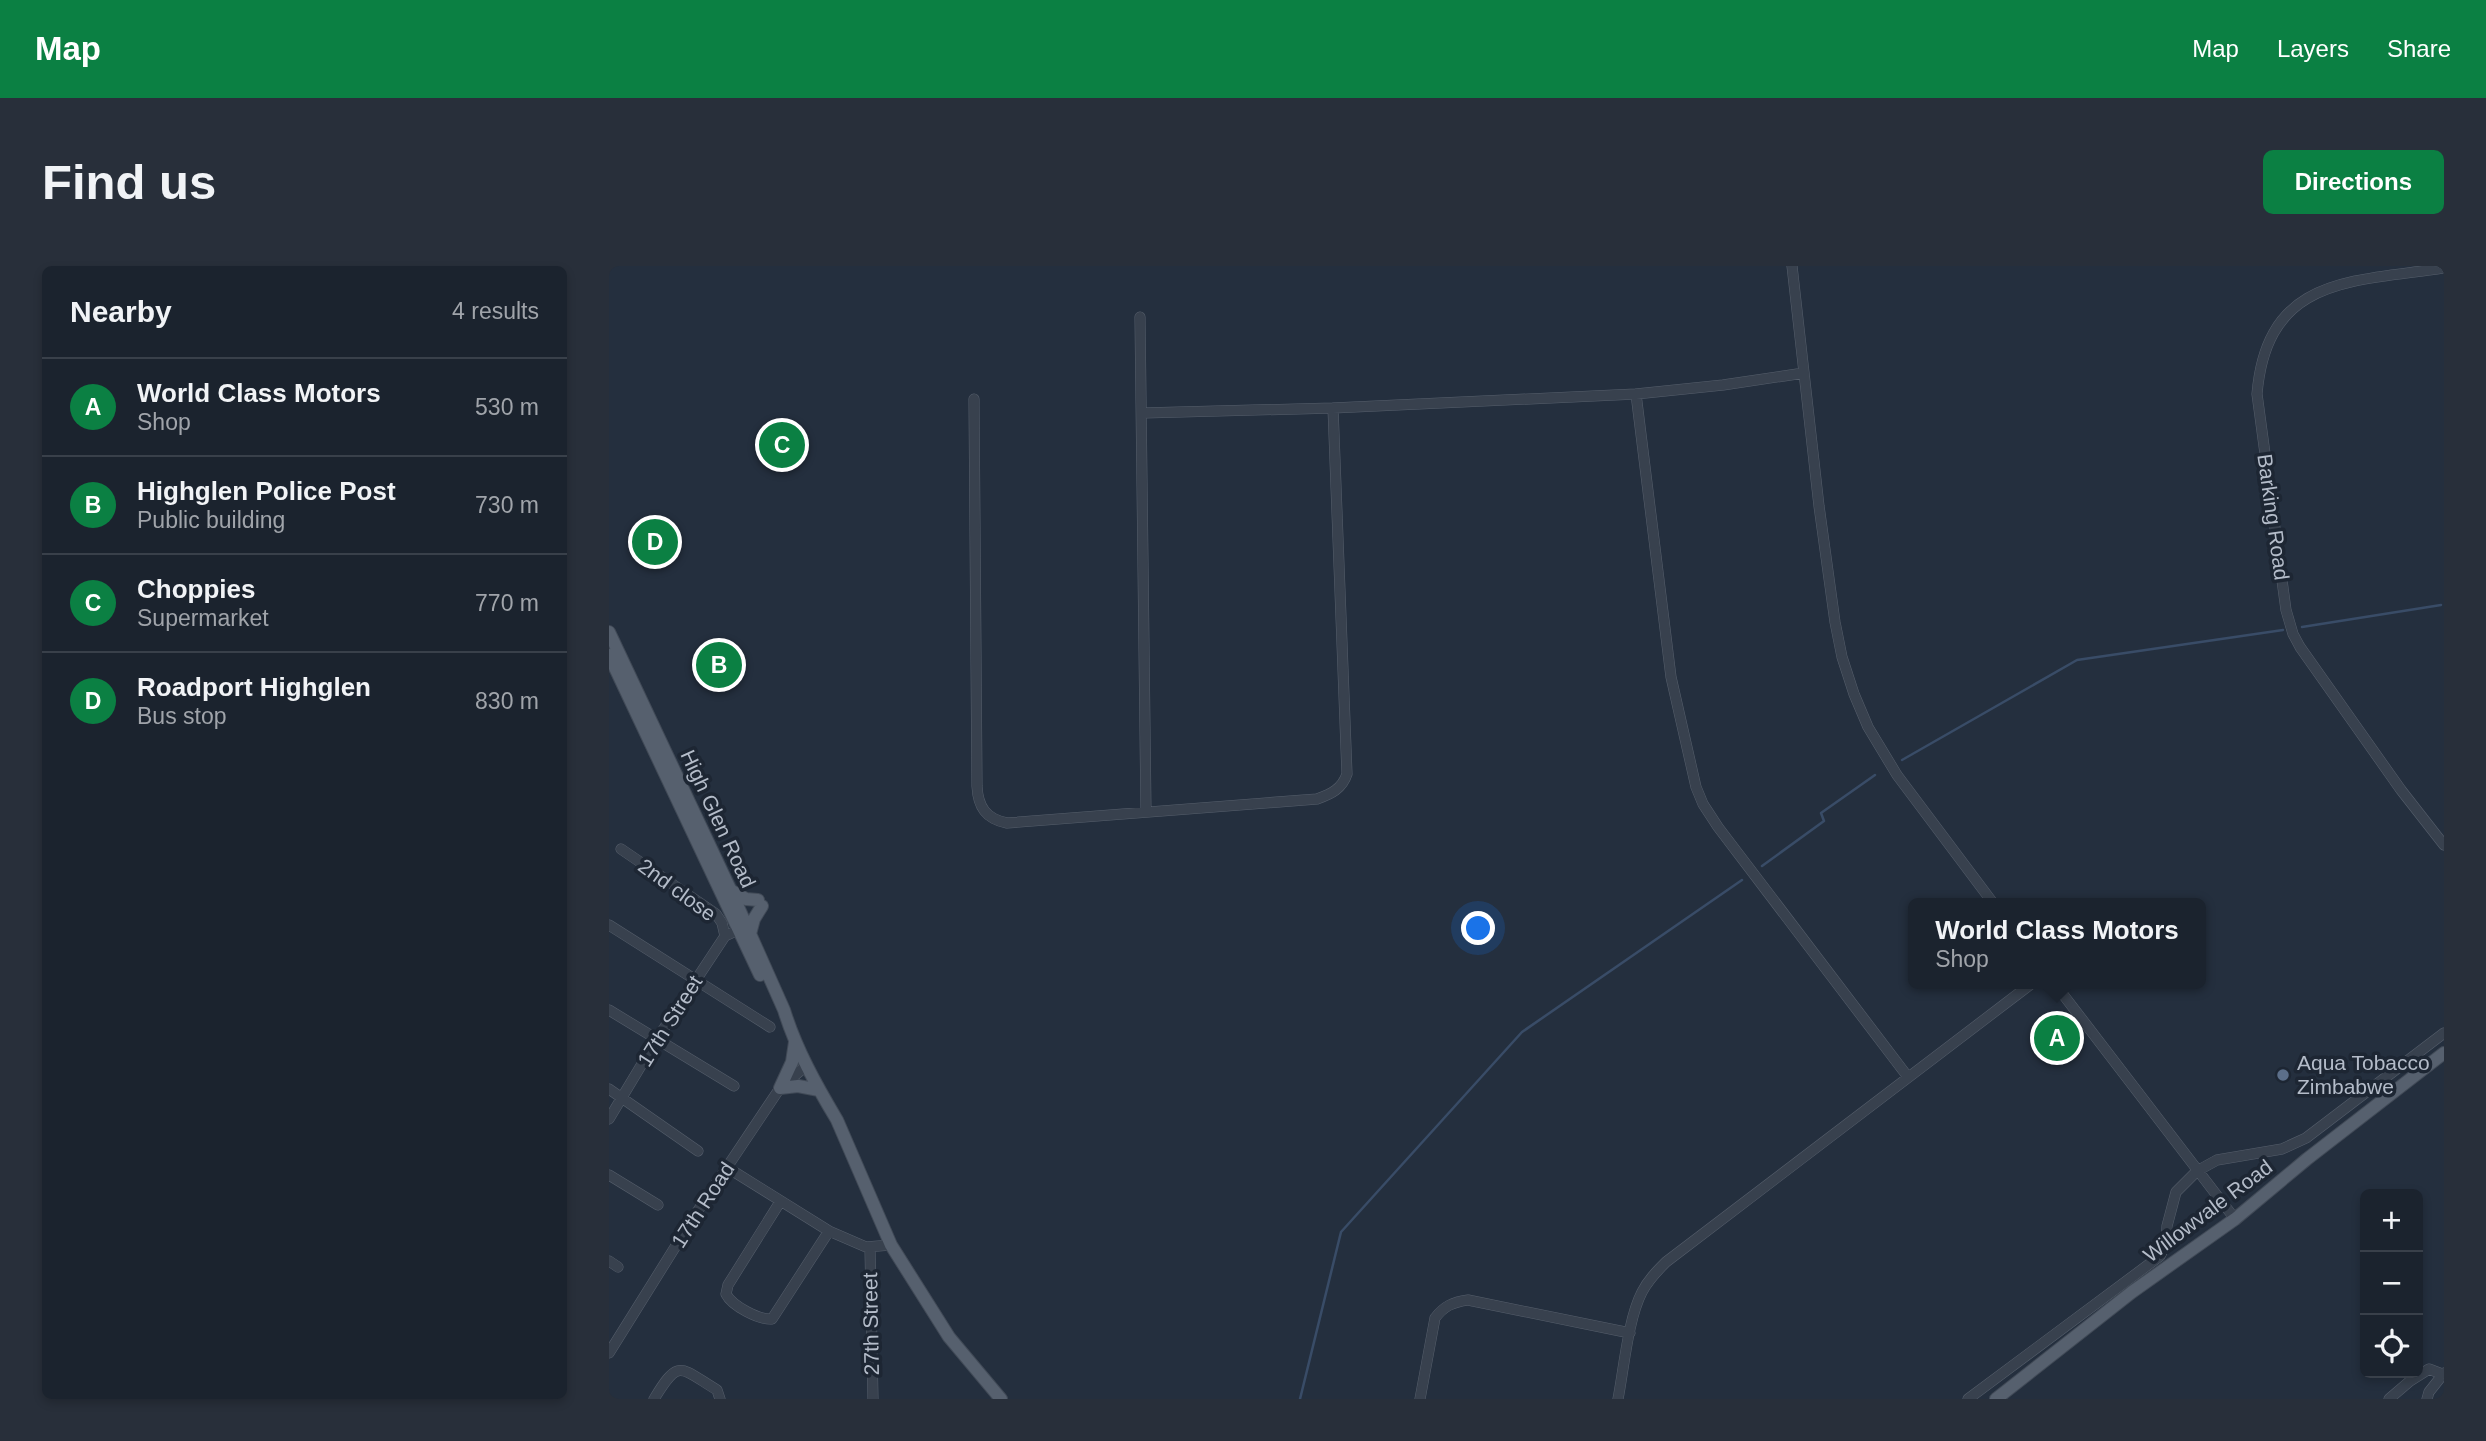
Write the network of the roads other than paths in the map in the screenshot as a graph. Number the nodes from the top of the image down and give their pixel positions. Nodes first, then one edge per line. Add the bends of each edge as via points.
1 (1792, 266) edge
2 (2444, 268) edge
3 (1140, 317) dead end
4 (1804, 373) junction
5 (1636, 394) junction
6 (974, 399) dead end
7 (1333, 408) junction
8 (1143, 413) junction
9 (609, 632) edge
10 (609, 655) edge
11 (1146, 812) junction
12 (2444, 845) edge
13 (621, 849) dead end
14 (731, 891) junction
15 (1989, 898) edge
16 (609, 925) edge
17 (744, 932) junction
18 (725, 936) junction
19 (696, 979) junction
20 (2024, 989) edge
21 (2059, 989) edge
22 (609, 1010) edge
23 (769, 1027) dead end
24 (2444, 1033) edge
25 (657, 1039) junction
26 (795, 1042) junction
27 (2444, 1054) edge
28 (806, 1066) junction
29 (1908, 1077) junction
30 (734, 1086) dead end
31 (780, 1088) junction
32 (609, 1089) edge
33 (819, 1090) junction
34 (623, 1097) junction
35 (609, 1119) edge
36 (698, 1151) dead end
37 (728, 1168) junction
38 (2197, 1171) junction
39 (609, 1175) edge
40 (780, 1202) junction
41 (658, 1205) dead end
42 (2235, 1219) junction
43 (829, 1231) junction
44 (891, 1245) junction
45 (870, 1248) junction
46 (1630, 1333) junction
47 (609, 1353) edge
48 (2443, 1373) edge
49 (654, 1399) edge
50 (720, 1399) edge
51 (873, 1399) edge
52 (1001, 1399) edge
53 (1420, 1399) edge
54 (1618, 1399) edge
55 (1968, 1399) edge
56 (1996, 1399) edge
57 (2389, 1399) edge
58 (2427, 1399) edge

1 - 4 street
2 - 12 street, Barking Road via 2338,284 2317,292 2274,332 2262,362 2257,394 2277,552 2293,634
3 - 8 street
4 - 5 street
4 - 15 street via 1835,622 1854,694 1890,764
5 - 7 street
5 - 29 street via 1667,651 1696,787 1718,827
6 - 11 street via 977,786 982,808 996,821 1007,823
7 - 8 street
7 - 11 street via 1344,782 1317,799
8 - 11 street
9 - 14 main road, High Glen Road
10 - 17 main road, High Glen Road
13 - 18 street, 2nd close via 716,914
14 - 17 main road, High Glen Road
14 - 17 main road via 760,903
16 - 19 street
17 - 18 street
17 - 26 main road, High Glen Road via 777,1012
18 - 19 street, 17th Street
19 - 23 street
19 - 25 street, 17th Street
20 - 29 street
21 - 38 street
22 - 25 street
24 - 38 street via 2294,1144 2217,1160
25 - 30 street
25 - 34 street, 17th Street
26 - 28 main road, High Glen Road
26 - 31 main road
27 - 42 main road, Willowvale Road
28 - 31 street, 17th Road
28 - 33 main road, High Glen Road
29 - 46 street via 1666,1262 1641,1294
31 - 33 main road
31 - 37 street, 17th Road
32 - 34 street
33 - 44 main road, High Glen Road via 837,1120
34 - 35 street, 17th Street
34 - 36 street
37 - 40 street
37 - 47 street, 17th Road
38 - 42 street
38 - 55 street via 2176,1192 2160,1256
39 - 41 street
40 - 43 street
40 - 43 street via 728,1285 730,1301 762,1319 772,1319
42 - 56 main road, Willowvale Road via 2132,1292
43 - 45 street
44 - 45 street
44 - 52 main road, High Glen Road via 949,1337
45 - 51 street, 27th Street
46 - 53 street via 1457,1301 1435,1318
46 - 54 street
48 - 57 street via 2429,1369
48 - 58 street
49 - 50 street via 669,1374 677,1370 685,1370 717,1390

